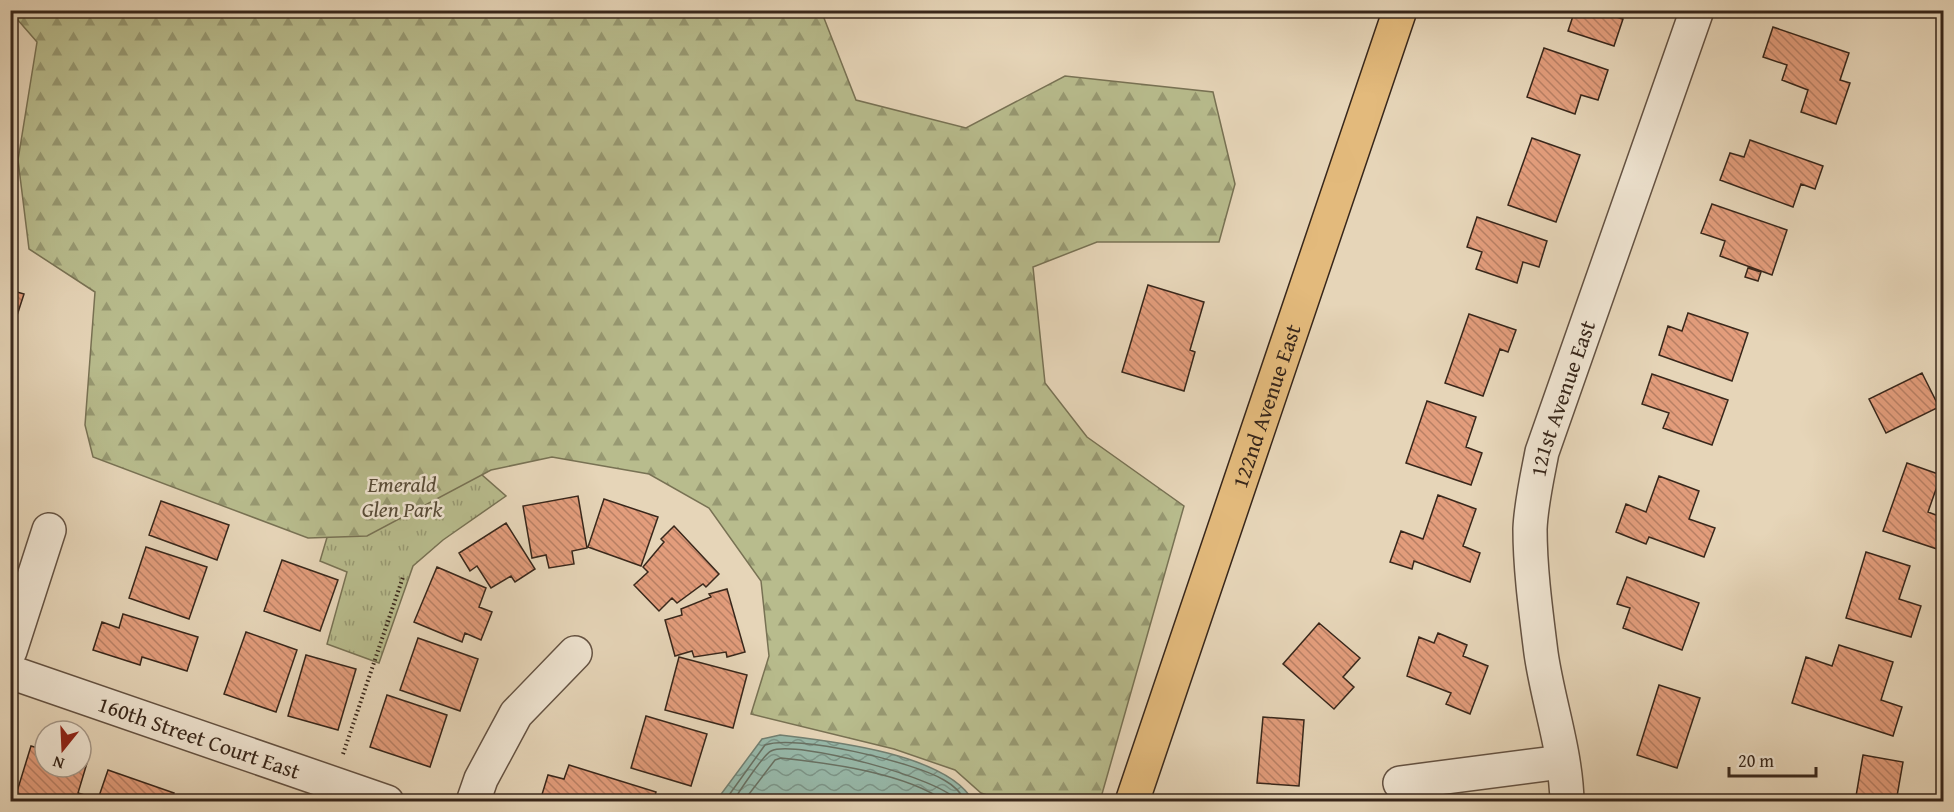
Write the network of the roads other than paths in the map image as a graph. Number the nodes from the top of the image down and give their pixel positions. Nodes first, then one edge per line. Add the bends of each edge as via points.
1 (1400, 10) edge
2 (1697, 10) edge
3 (49, 530) dead end
4 (10, 651) edge
5 (575, 653) dead end
6 (10, 672) edge
7 (1562, 762) junction
8 (1400, 783) dead end
9 (387, 801) edge
10 (473, 801) edge
11 (1132, 801) edge
12 (1567, 801) edge

1 - 11 main road, 122nd Avenue East
2 - 7 street, 121st Avenue East via 1550,430 1535,488 1530,527 1531,568 1541,652
3 - 4 street
5 - 10 street via 516,714
6 - 9 street, 160th Street Court East
7 - 8 street
7 - 12 street, 121st Avenue East

